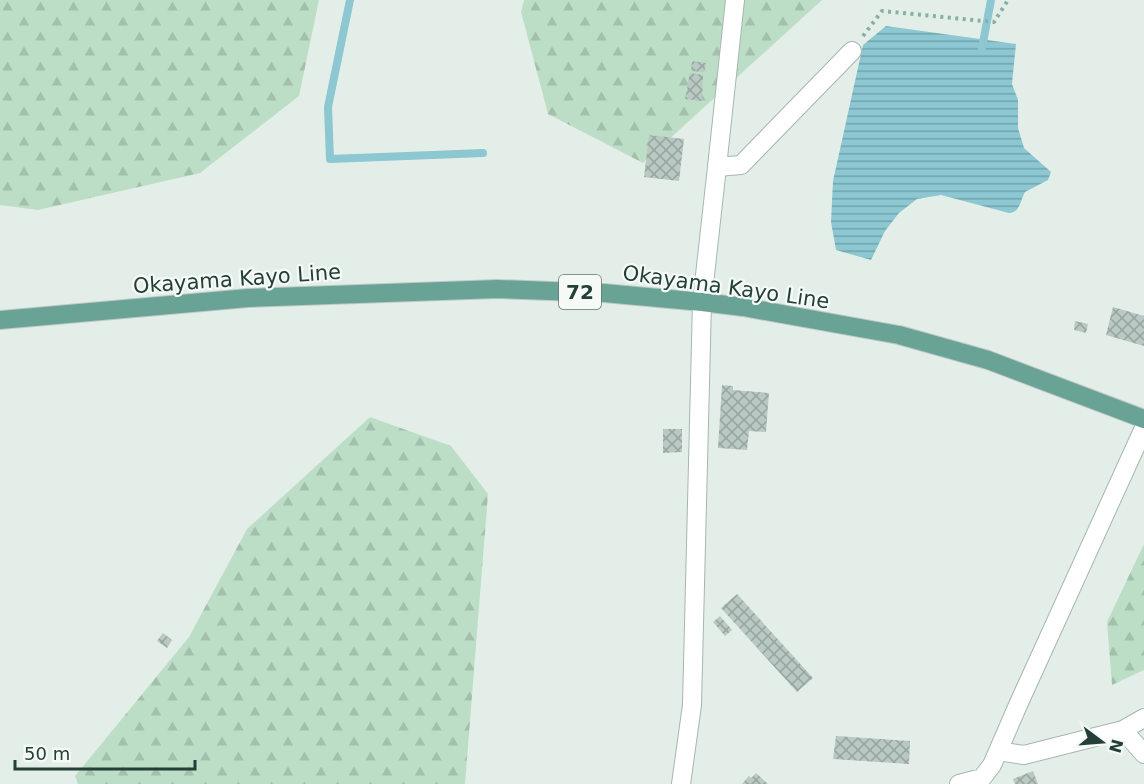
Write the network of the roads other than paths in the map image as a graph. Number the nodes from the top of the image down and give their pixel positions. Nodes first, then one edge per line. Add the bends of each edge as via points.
1 (735, 0) edge
2 (852, 51) road end
3 (717, 168) junction
4 (702, 302) junction
5 (0, 320) edge
6 (1144, 419) edge
7 (1144, 428) edge
8 (1144, 718) edge
9 (1123, 730) junction
10 (998, 751) junction
11 (1144, 754) edge
12 (985, 781) edge
13 (681, 784) edge
14 (959, 784) edge

1 - 3 street
2 - 3 street via 741,165
3 - 4 street
4 - 5 main road, Okayama Kayo Line / 72 via 498,289 248,298
4 - 6 main road, Okayama Kayo Line / 72 via 899,335 988,360
4 - 13 street via 692,705
7 - 10 street
8 - 9 street
9 - 10 street via 1024,755
9 - 11 street
10 - 12 street
12 - 14 street

